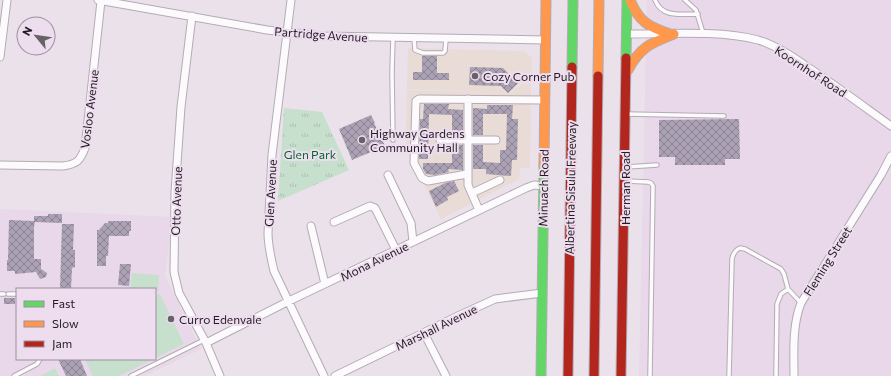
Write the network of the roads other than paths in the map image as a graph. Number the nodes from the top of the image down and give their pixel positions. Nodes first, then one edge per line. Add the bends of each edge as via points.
1 (7, 0) edge
2 (100, 0) edge
3 (291, 0) edge
4 (546, 0) edge
5 (573, 0) edge
6 (598, 0) edge
7 (628, 0) edge
8 (655, 0) edge
9 (684, 0) edge
10 (698, 14) junction
11 (192, 16) junction
12 (286, 32) junction
13 (627, 34) junction
14 (672, 34) junction
15 (703, 34) junction
16 (393, 38) junction
17 (414, 38) junction
18 (446, 39) junction
19 (545, 40) junction
20 (0, 57) edge
21 (626, 75) junction
22 (468, 99) junction
23 (544, 100) junction
24 (625, 114) junction
25 (724, 116) dead end
26 (891, 126) edge
27 (393, 140) dead end
28 (440, 140) dead end
29 (468, 140) junction
30 (496, 140) dead end
31 (891, 156) edge
32 (0, 165) edge
33 (657, 165) dead end
34 (625, 167) junction
35 (468, 174) junction
36 (388, 175) dead end
37 (500, 180) dead end
38 (625, 181) junction
39 (544, 186) junction
40 (472, 194) junction
41 (479, 210) junction
42 (334, 222) dead end
43 (311, 226) dead end
44 (413, 242) junction
45 (396, 250) junction
46 (325, 284) junction
47 (788, 289) junction
48 (542, 292) junction
49 (4, 294) edge
50 (16, 294) edge
51 (288, 301) junction
52 (801, 303) junction
53 (424, 333) junction
54 (205, 341) junction
55 (39, 360) edge
56 (14, 376) edge
57 (131, 376) edge
58 (220, 376) edge
59 (324, 376) edge
60 (335, 376) edge
61 (446, 376) edge
62 (541, 376) edge
63 (568, 376) edge
64 (594, 376) edge
65 (621, 376) edge
66 (650, 376) edge
67 (729, 376) edge
68 (776, 376) edge
69 (794, 376) edge

1 - 20 street
2 - 11 street, Partridge Avenue
2 - 32 street, Vosloo Avenue via 83,155 73,164 63,166
3 - 12 street, Glen Avenue
4 - 19 main road, Minuach Road
5 - 63 main road, Albertina Sisulu Freeway
6 - 64 main road
7 - 13 main road, Herman Road
7 - 14 main road via 637,16 646,24
8 - 10 lane via 658,8 668,13
9 - 10 lane via 694,7
10 - 15 lane
11 - 12 street, Partridge Avenue
11 - 54 street, Otto Avenue via 181,107 175,192 174,272 179,293
12 - 16 street, Partridge Avenue
12 - 51 street, Glen Avenue via 272,155 268,233 273,266
13 - 14 street, Koornhof Road
13 - 21 main road, Herman Road
14 - 15 street, Koornhof Road
14 - 21 main road via 642,48
15 - 26 street, Koornhof Road via 748,38 771,45 826,79
16 - 17 street, Partridge Avenue
16 - 27 lane
17 - 18 street, Partridge Avenue
17 - 18 lane via 415,50 423,53 444,53
18 - 19 street, Partridge Avenue
19 - 23 main road, Minuach Road
21 - 24 main road, Herman Road
22 - 23 street
22 - 29 street
22 - 35 street via 417,100 414,140 414,163 424,180
23 - 39 main road, Minuach Road
24 - 25 lane
24 - 34 main road, Herman Road
28 - 29 street
29 - 30 street
29 - 35 street
31 - 52 street, Fleming Street via 882,175
33 - 34 lane
34 - 38 main road, Herman Road
35 - 40 street via 468,185
36 - 44 street via 411,223
37 - 40 street
38 - 65 main road, Herman Road
38 - 66 lane via 650,182 653,186
39 - 41 street, Mona Avenue via 534,185
39 - 48 main road, Minuach Road
40 - 41 street
41 - 44 street, Mona Avenue
42 - 45 street via 373,206
43 - 46 street
44 - 45 street, Mona Avenue
45 - 46 street, Mona Avenue
46 - 51 street, Mona Avenue
47 - 52 lane
47 - 67 lane via 781,269 745,249 740,248 735,252 732,259
47 - 68 lane via 781,294 777,304
48 - 53 street, Marshall Avenue via 495,299
48 - 62 main road, Minuach Road
49 - 50 lane
51 - 54 street, Mona Avenue
51 - 59 street, Glen Avenue
52 - 69 street, Fleming Street via 795,327
53 - 60 street, Marshall Avenue
53 - 61 street
54 - 57 lane
54 - 58 street, Otto Avenue
55 - 56 lane via 37,364

